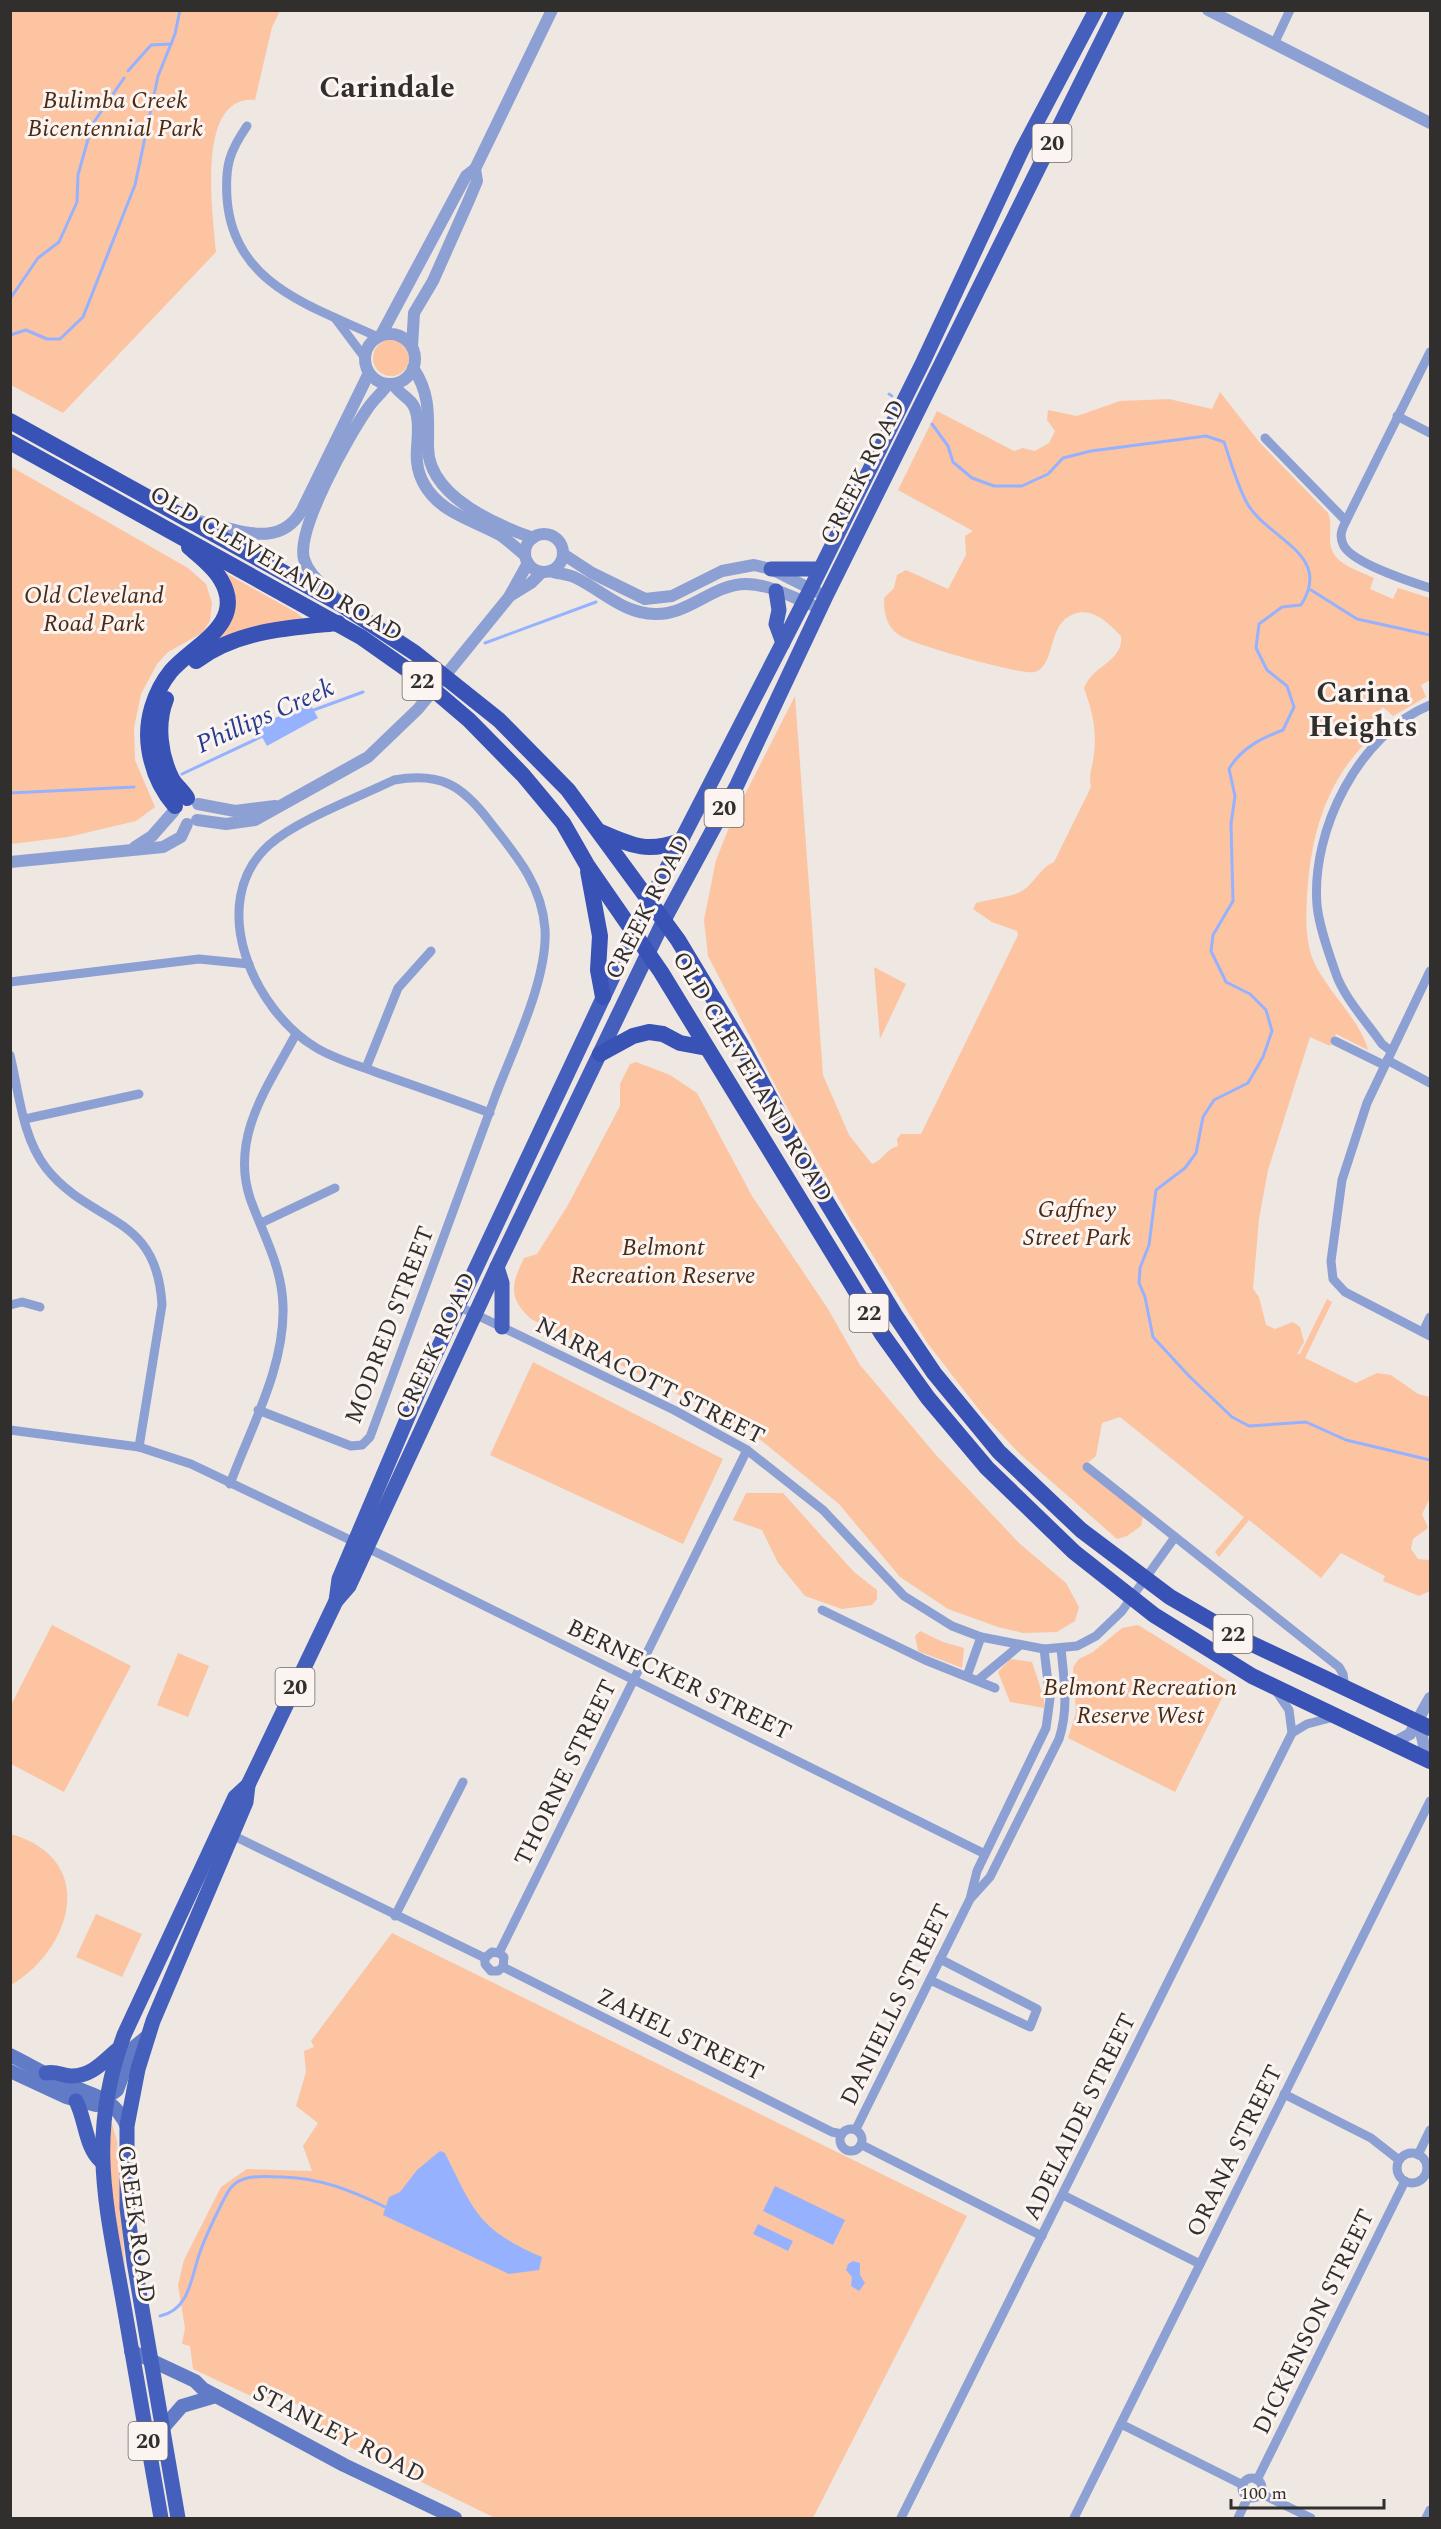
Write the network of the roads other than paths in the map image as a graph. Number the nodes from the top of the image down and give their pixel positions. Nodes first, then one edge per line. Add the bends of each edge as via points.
1 (552, 10) edge
2 (1096, 10) edge
3 (1117, 10) edge
4 (1208, 10) edge
5 (1290, 10) edge
6 (1274, 44) junction
7 (1431, 123) edge
8 (247, 126) dead end
9 (475, 169) junction
10 (335, 318) junction
11 (380, 336) junction
12 (412, 347) junction
13 (1431, 352) edge
14 (365, 358) junction
15 (413, 368) junction
16 (369, 373) junction
17 (391, 384) junction
18 (1397, 416) junction
19 (17, 425) edge
20 (1431, 433) edge
21 (1265, 438) dead end
22 (13, 443) edge
23 (188, 520) junction
24 (1346, 521) junction
25 (170, 529) junction
26 (533, 538) junction
27 (563, 554) junction
28 (527, 559) junction
29 (771, 569) junction
30 (820, 569) junction
31 (546, 571) junction
32 (579, 573) junction
33 (1431, 588) edge
34 (776, 591) junction
35 (807, 596) junction
36 (509, 597) junction
37 (823, 602) junction
38 (342, 605) junction
39 (338, 623) junction
40 (783, 643) junction
41 (1431, 705) edge
42 (184, 805) junction
43 (282, 805) junction
44 (192, 822) junction
45 (601, 832) junction
46 (680, 841) junction
47 (134, 848) junction
48 (10, 862) edge
49 (587, 864) junction
50 (650, 901) junction
51 (664, 920) junction
52 (635, 930) junction
53 (431, 951) dead end
54 (649, 952) junction
55 (249, 964) junction
56 (1431, 971) edge
57 (10, 982) edge
58 (603, 998) junction
59 (296, 1034) junction
60 (1335, 1041) dead end
61 (707, 1048) junction
62 (1391, 1051) junction
63 (600, 1054) junction
64 (10, 1055) edge
65 (1385, 1063) junction
66 (366, 1068) junction
67 (1431, 1083) edge
68 (139, 1094) dead end
69 (490, 1113) junction
70 (25, 1119) junction
71 (336, 1188) dead end
72 (261, 1223) junction
73 (497, 1267) junction
74 (10, 1305) edge
75 (458, 1306) junction
76 (40, 1307) dead end
77 (475, 1314) junction
78 (1431, 1317) edge
79 (502, 1327) junction
80 (1427, 1334) edge
81 (258, 1410) junction
82 (10, 1430) edge
83 (139, 1447) junction
84 (747, 1450) junction
85 (1087, 1467) dead end
86 (230, 1484) junction
87 (1174, 1537) junction
88 (360, 1546) junction
89 (1146, 1578) junction
90 (1131, 1599) junction
91 (822, 1610) dead end
92 (981, 1637) junction
93 (1019, 1646) junction
94 (1044, 1649) junction
95 (1061, 1649) junction
96 (967, 1676) junction
97 (634, 1680) junction
98 (978, 1680) junction
99 (1272, 1686) junction
100 (995, 1688) dead end
101 (1345, 1688) junction
102 (1431, 1698) edge
103 (1336, 1716) junction
104 (1425, 1725) edge
105 (1292, 1733) junction
106 (1393, 1743) junction
107 (1429, 1760) edge
108 (462, 1782) dead end
109 (1431, 1802) edge
110 (226, 1832) junction
111 (985, 1854) junction
112 (970, 1899) junction
113 (395, 1916) junction
114 (499, 1953) junction
115 (485, 1958) junction
116 (940, 1959) junction
117 (503, 1967) junction
118 (930, 1980) junction
119 (148, 2035) junction
120 (119, 2048) junction
121 (10, 2055) edge
122 (10, 2071) edge
123 (46, 2073) junction
124 (1284, 2094) junction
125 (106, 2100) junction
126 (76, 2101) junction
127 (126, 2126) junction
128 (856, 2129) junction
129 (1431, 2130) edge
130 (842, 2134) junction
131 (862, 2145) junction
132 (1418, 2155) junction
133 (1399, 2160) junction
134 (101, 2161) junction
135 (1428, 2173) edge
136 (1405, 2181) junction
137 (1063, 2195) junction
138 (1042, 2236) junction
139 (1200, 2264) junction
140 (132, 2357) junction
141 (152, 2365) junction
142 (216, 2396) junction
143 (1121, 2424) junction
144 (163, 2428) junction
145 (1257, 2480) junction
146 (1243, 2485) junction
147 (1260, 2493) junction
148 (1248, 2497) junction
149 (1431, 2510) edge
150 (161, 2518) edge
151 (178, 2518) edge
152 (455, 2518) edge
153 (902, 2518) edge
154 (1074, 2518) edge
155 (1238, 2518) edge
156 (1311, 2518) edge
157 (1426, 2518) edge

1 - 9 street
2 - 30 main road, CREEK ROAD / 20 via 1016,161
3 - 37 main road, CREEK ROAD / 20
4 - 6 street
5 - 6 street
6 - 7 street
8 - 10 street via 231,148 225,174 236,239 250,264 267,281
9 - 11 street via 466,176
9 - 12 street via 477,181 469,200 433,281 414,313
10 - 11 street
10 - 14 street
11 - 12 street via 398,335
11 - 14 street via 369,345
12 - 15 street
13 - 18 street
14 - 16 street
15 - 17 street via 405,379
15 - 26 street via 425,391 429,412 428,456 440,485 464,504
16 - 17 street
16 - 23 street via 302,510 288,527 262,535
17 - 28 street via 410,400 416,411 415,456 419,474 430,493 447,509 498,534
17 - 38 street via 366,410 348,441 304,538 308,568
18 - 20 street
18 - 24 street
19 - 23 highway, OLD CLEVELAND ROAD / 22
21 - 24 street
22 - 25 highway, OLD CLEVELAND ROAD / 22
23 - 38 highway, OLD CLEVELAND ROAD / 22
24 - 33 street via 1341,536 1343,546 1351,554
25 - 39 highway, OLD CLEVELAND ROAD / 22
25 - 42 highway via 216,572 224,584 227,600 218,630 174,668 161,685 150,713 152,761 160,784
26 - 27 street via 551,536 560,543
26 - 28 street via 527,546
27 - 31 street via 559,564
27 - 32 street
28 - 31 street
28 - 36 street
29 - 30 main road
29 - 32 street via 753,565 732,568 672,596 645,599
29 - 35 street
30 - 35 main road, CREEK ROAD / 20
31 - 32 street
31 - 36 street
32 - 34 street via 629,609 646,614 668,614 739,585
34 - 35 street
34 - 40 main road via 776,624
35 - 37 street
35 - 40 main road, CREEK ROAD / 20
36 - 43 street via 418,709 368,757
37 - 51 main road, CREEK ROAD / 20 via 737,785
38 - 45 highway, OLD CLEVELAND ROAD / 22 via 415,653 499,720 568,790
39 - 42 highway via 275,628 253,634 205,654 179,676 163,707 160,733 171,777
39 - 49 highway, OLD CLEVELAND ROAD / 22 via 414,674 484,735 543,797
40 - 46 main road, CREEK ROAD / 20
41 - 62 street via 1410,714 1363,758 1324,835 1318,907 1335,973 1382,1044
42 - 43 street via 235,811
42 - 44 street via 200,812
42 - 44 street via 177,818
42 - 47 street via 152,837
43 - 44 street via 246,823
44 - 47 street via 172,843
45 - 46 highway via 644,848
45 - 50 highway, OLD CLEVELAND ROAD / 22
46 - 50 main road, CREEK ROAD / 20
47 - 48 street
49 - 52 highway, OLD CLEVELAND ROAD / 22 via 618,912
49 - 58 highway via 600,936 598,970
50 - 51 highway, OLD CLEVELAND ROAD / 22
50 - 52 main road, CREEK ROAD / 20
51 - 54 main road, CREEK ROAD / 20
51 - 89 highway, OLD CLEVELAND ROAD / 22 via 697,969 834,1214 934,1373 999,1452 1040,1493 1093,1540
52 - 54 highway, OLD CLEVELAND ROAD / 22
52 - 58 main road, CREEK ROAD / 20
53 - 66 street via 398,988
54 - 61 highway, OLD CLEVELAND ROAD / 22
54 - 63 main road, CREEK ROAD / 20
55 - 57 street via 199,959
55 - 59 street, MODRED STREET via 268,1001
55 - 69 street, MODRED STREET via 239,929 240,908 245,883 268,846 285,833 394,780 434,778 463,791 526,868 536,886 545,928 537,984
56 - 62 street
58 - 75 main road, CREEK ROAD / 20
59 - 66 street, MODRED STREET via 316,1048
59 - 72 street via 253,1114 246,1135 245,1177
60 - 65 street
61 - 63 highway via 649,1032
61 - 90 highway, OLD CLEVELAND ROAD / 22 via 870,1316 928,1398 1012,1494
62 - 65 street
63 - 73 main road, CREEK ROAD / 20
64 - 70 street
65 - 67 street
65 - 80 street via 1367,1103 1342,1180 1331,1261 1333,1279 1345,1292
66 - 69 street, MODRED STREET
68 - 70 street
69 - 81 street, MODRED STREET via 370,1437 362,1445 351,1446
70 - 83 street via 34,1148 46,1167 78,1198 142,1243 160,1282 162,1305
71 - 72 street
72 - 81 street via 281,1278 283,1307 275,1366
73 - 77 main road, CREEK ROAD / 20
73 - 79 main road via 502,1283
74 - 76 street via 22,1302
75 - 77 street, NARRACOTT STREET
75 - 88 main road, CREEK ROAD / 20
77 - 79 street, NARRACOTT STREET
77 - 88 main road, CREEK ROAD / 20
78 - 80 street
79 - 84 street, NARRACOTT STREET
81 - 86 street
82 - 83 street, BERNECKER STREET
83 - 86 street, BERNECKER STREET via 181,1460
84 - 92 street, NARRACOTT STREET via 823,1510 904,1596 952,1626
84 - 97 street, THORNE STREET
85 - 87 street
86 - 88 street, BERNECKER STREET
87 - 89 street
87 - 101 street via 1340,1668
88 - 97 street, BERNECKER STREET
88 - 110 main road, CREEK ROAD / 20 via 339,1579 336,1601 248,1785 246,1802
89 - 90 street
89 - 101 highway, OLD CLEVELAND ROAD / 22 via 1221,1628
90 - 95 street via 1096,1636
90 - 99 highway, OLD CLEVELAND ROAD / 22 via 1226,1662
91 - 96 street
92 - 93 street, NARRACOTT STREET
92 - 96 street
93 - 94 street, NARRACOTT STREET
93 - 98 street
94 - 95 street
94 - 111 street, DANIELLS STREET via 1050,1699 1046,1728
95 - 112 street, DANIELLS STREET via 1065,1697 1059,1739 990,1877
96 - 98 street
97 - 111 street, BERNECKER STREET
97 - 114 street, THORNE STREET
98 - 100 street
99 - 103 highway, OLD CLEVELAND ROAD / 22
99 - 105 street via 1289,1710
101 - 104 highway, OLD CLEVELAND ROAD / 22
102 - 104 street
103 - 105 street
103 - 106 highway, OLD CLEVELAND ROAD / 22
104 - 106 street
104 - 107 street
105 - 137 street, ADELAIDE STREET
106 - 107 highway, OLD CLEVELAND ROAD / 22
108 - 113 street
109 - 124 street, ORANA STREET
110 - 113 street
110 - 119 main road, CREEK ROAD / 20
110 - 120 main road, CREEK ROAD / 20
111 - 112 street, DANIELLS STREET
112 - 116 street, DANIELLS STREET
113 - 115 street
114 - 115 street via 489,1953
114 - 117 street via 505,1960
115 - 117 street via 491,1971
116 - 118 street, DANIELLS STREET
116 - 118 street via 1037,2009 1030,2027
117 - 130 street, ZAHEL STREET
118 - 128 street, DANIELLS STREET
119 - 125 main road via 132,2049 117,2091
119 - 127 main road, CREEK ROAD / 20
120 - 123 main road via 98,2068 84,2075
120 - 125 main road, CREEK ROAD / 20
121 - 123 main road
122 - 126 main road
123 - 125 main road
124 - 133 street via 1371,2138
124 - 139 street, ORANA STREET
125 - 126 main road via 92,2105
125 - 127 main road via 117,2109
125 - 134 main road, CREEK ROAD / 20
126 - 134 main road via 87,2127 91,2152
127 - 141 main road, CREEK ROAD / 20 via 127,2208
128 - 130 street
128 - 131 street via 861,2133
129 - 132 street
130 - 131 street via 841,2144 848,2151
131 - 138 street
132 - 133 street via 1406,2154
132 - 135 street
133 - 136 street via 1397,2171
134 - 140 main road, CREEK ROAD / 20
135 - 136 street via 1420,2181
136 - 145 street, DICKENSON STREET
137 - 138 street, ADELAIDE STREET
137 - 139 street
138 - 153 street, ADELAIDE STREET
139 - 143 street, ORANA STREET
140 - 141 main road, STANLEY ROAD
140 - 150 main road, CREEK ROAD / 20
141 - 142 main road, STANLEY ROAD via 192,2389 203,2389
141 - 144 main road, CREEK ROAD / 20
142 - 144 main road via 182,2406
142 - 152 main road, STANLEY ROAD via 344,2465
143 - 146 street
143 - 154 street, ORANA STREET
144 - 151 main road, CREEK ROAD / 20
145 - 146 street via 1250,2479
145 - 147 street via 1262,2486
146 - 148 street
147 - 148 street
147 - 156 street
148 - 155 street
149 - 157 street

